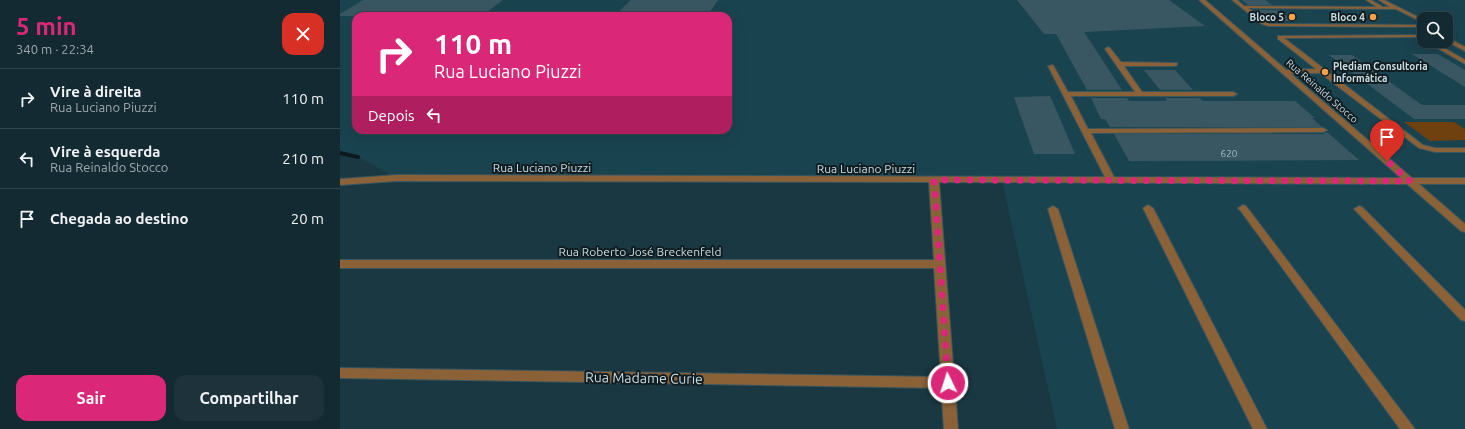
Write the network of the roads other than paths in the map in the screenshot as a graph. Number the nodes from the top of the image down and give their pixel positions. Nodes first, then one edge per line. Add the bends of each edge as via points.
1 (1202, 0) edge
2 (1234, 0) edge
3 (1368, 0) edge
4 (1381, 0) edge
5 (1244, 7) junction
6 (1381, 7) junction
7 (1396, 8) junction
8 (1417, 18) edge
9 (1417, 26) edge
10 (1417, 37) edge
11 (1453, 43) edge
12 (1440, 48) edge
13 (1465, 49) edge
14 (1108, 50) dead end
15 (1465, 62) edge
16 (1118, 64) junction
17 (1175, 64) dead end
18 (1051, 66) dead end
19 (1321, 71) junction
20 (1284, 72) junction
21 (1066, 94) junction
22 (1140, 94) junction
23 (1233, 94) dead end
24 (1323, 130) dead end
25 (1085, 131) junction
26 (1465, 150) edge
27 (934, 180) junction
28 (1111, 180) junction
29 (1410, 181) junction
30 (1465, 181) edge
31 (340, 182) edge
32 (1053, 208) dead end
33 (1148, 208) dead end
34 (1243, 208) dead end
35 (1359, 209) dead end
36 (1465, 229) edge
37 (340, 264) edge
38 (940, 264) junction
39 (1465, 317) edge
40 (340, 373) edge
41 (948, 383) junction
42 (952, 429) edge
43 (1122, 429) edge
44 (1260, 429) edge
45 (1408, 429) edge

1 - 20 street, Rua Reinaldo Stocco
2 - 5 lane
3 - 6 lane
4 - 7 lane
5 - 6 lane
5 - 9 lane via 1268,25
6 - 7 lane
7 - 8 lane
10 - 19 lane via 1280,37
11 - 13 lane
12 - 15 lane
14 - 16 street
16 - 17 street
16 - 22 street
18 - 21 street
19 - 20 lane
19 - 26 lane via 1421,147 1435,150
20 - 29 street, Rua Reinaldo Stocco
21 - 22 street
21 - 25 street
22 - 23 street
24 - 25 street
25 - 28 street
27 - 28 street, Rua Luciano Piuzzi
27 - 31 street, Rua Luciano Piuzzi via 397,178
27 - 38 street
28 - 29 street, Rua Luciano Piuzzi
29 - 30 street, Rua Luciano Piuzzi
29 - 36 street, Rua Reinaldo Stocco
32 - 43 street
33 - 44 street
34 - 45 street
35 - 39 street
37 - 38 street, Rua Roberto José Breckenfeld
38 - 41 street
40 - 41 street, Rua Madame Curie
41 - 42 street

